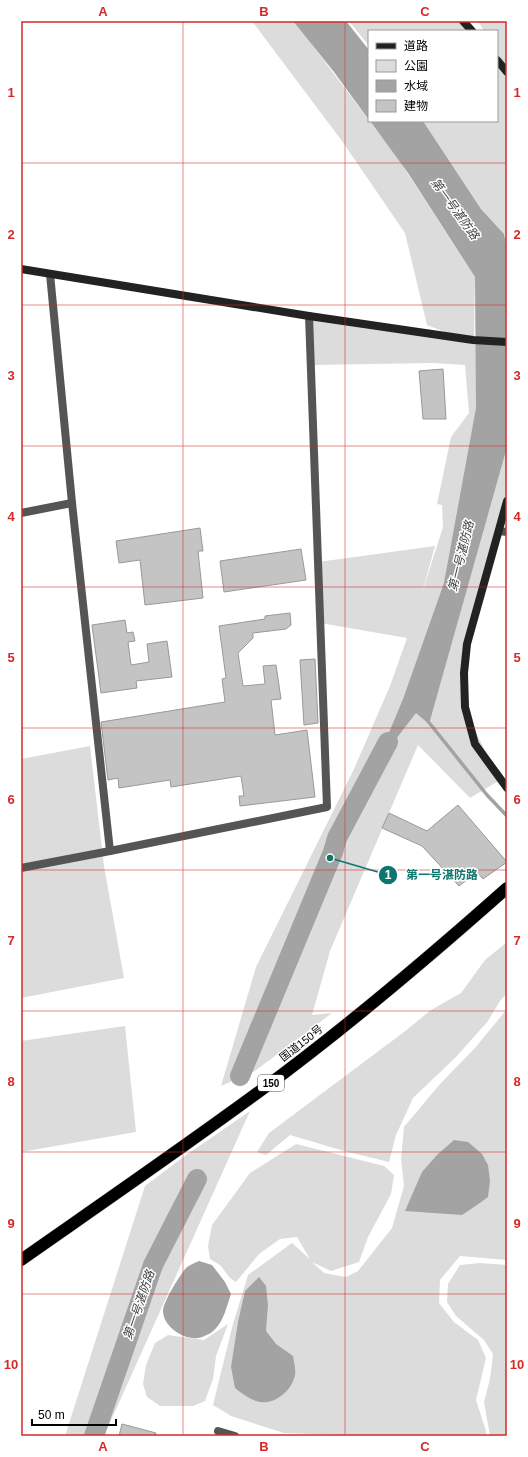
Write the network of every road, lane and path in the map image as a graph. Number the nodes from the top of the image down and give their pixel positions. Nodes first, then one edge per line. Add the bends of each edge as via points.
1 (463, 21) edge
2 (471, 30) edge
3 (498, 61) edge
4 (507, 72) edge
5 (21, 269) edge
6 (50, 274) junction
7 (309, 316) junction
8 (507, 342) edge
9 (507, 501) edge
10 (72, 503) junction
11 (21, 513) edge
12 (503, 531) edge
13 (507, 788) edge
14 (110, 851) junction
15 (21, 868) edge
16 (507, 888) edge
17 (21, 1260) edge
18 (218, 1431) dead end
19 (230, 1435) edge

1 - 2 street
3 - 4 street
5 - 6 street
6 - 7 street
6 - 10 street
7 - 8 street via 474,340
7 - 14 street via 327,807
9 - 12 street
10 - 11 street
10 - 14 street
12 - 13 street via 467,644 464,673 465,707 475,744
14 - 15 street
16 - 17 highway, 国道150号 / 150 via 427,958 254,1096
18 - 19 street

